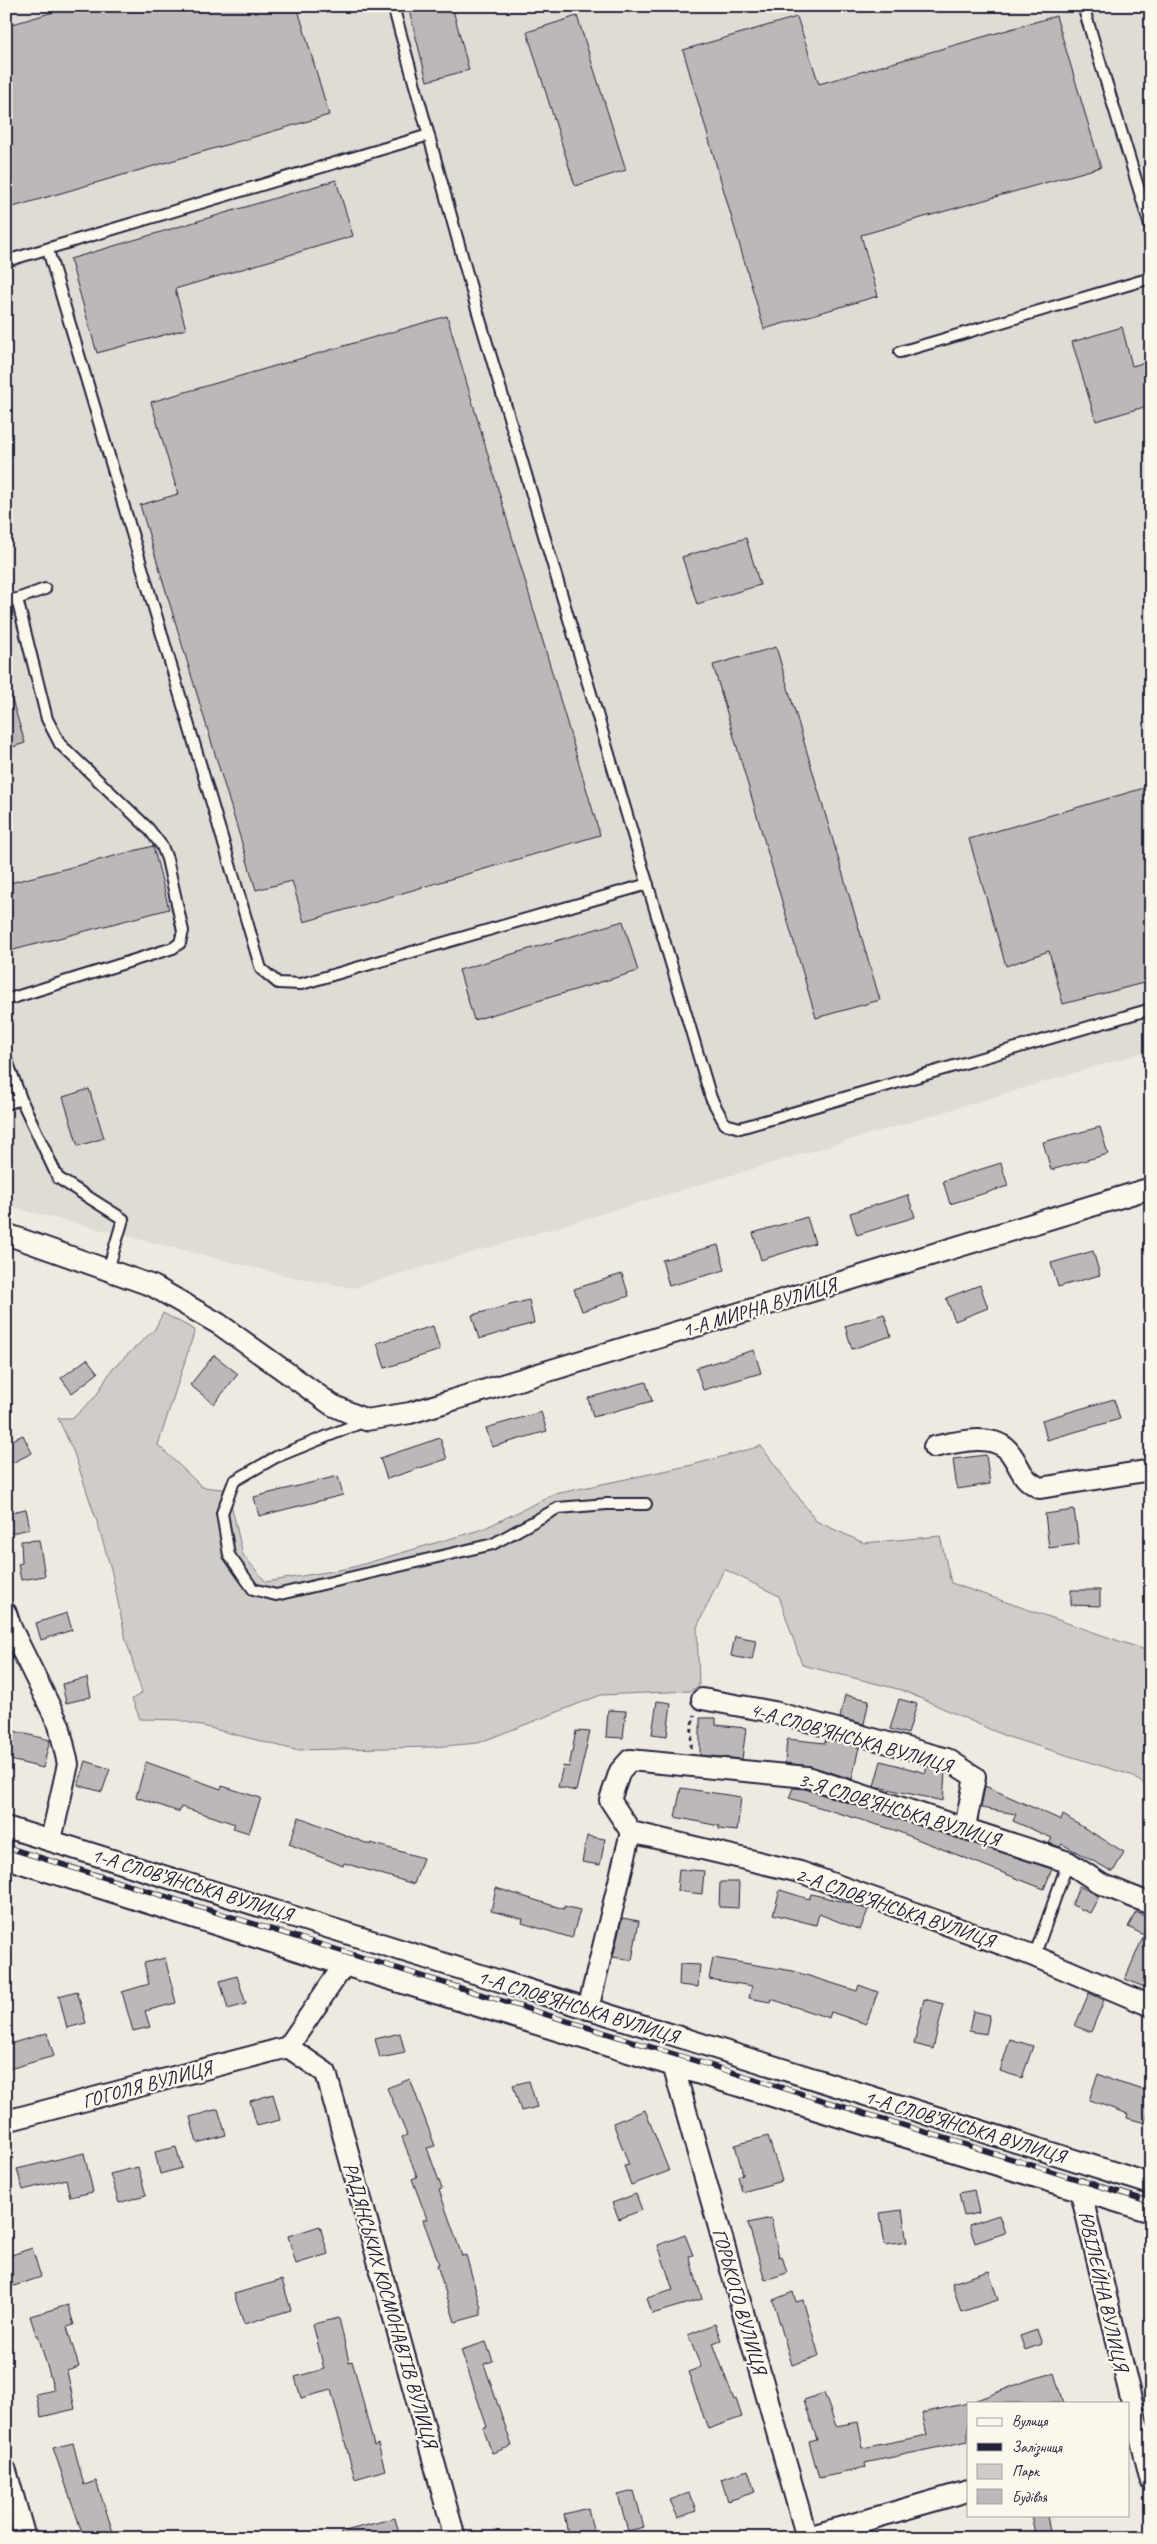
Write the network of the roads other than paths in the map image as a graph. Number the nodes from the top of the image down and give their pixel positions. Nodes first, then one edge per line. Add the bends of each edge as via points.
1 (393, 6) edge
2 (1083, 6) edge
3 (429, 135) junction
4 (1151, 229) edge
5 (48, 250) junction
6 (6, 261) edge
7 (1151, 278) edge
8 (900, 352) dead end
9 (45, 589) dead end
10 (11, 600) edge
11 (648, 884) junction
12 (6, 1000) edge
13 (1151, 1009) edge
14 (6, 1058) edge
15 (21, 1099) junction
16 (6, 1104) edge
17 (1151, 1188) edge
18 (6, 1234) edge
19 (108, 1270) junction
20 (366, 1420) junction
21 (934, 1446) dead end
22 (1143, 1472) edge
23 (646, 1504) dead end
24 (6, 1613) edge
25 (702, 1700) dead end
26 (6, 1827) edge
27 (964, 1827) junction
28 (631, 1832) junction
29 (51, 1840) junction
30 (6, 1858) edge
31 (1068, 1862) junction
32 (1151, 1904) edge
33 (1034, 1957) junction
34 (344, 1965) junction
35 (1151, 2006) edge
36 (588, 2009) junction
37 (288, 2047) junction
38 (673, 2065) junction
39 (6, 2121) edge
40 (1151, 2184) edge
41 (1080, 2189) junction
42 (1151, 2212) edge
43 (1140, 2441) edge
44 (6, 2471) edge
45 (1151, 2481) edge
46 (967, 2490) edge
47 (806, 2537) edge
48 (25, 2538) edge
49 (456, 2538) edge

1 - 3 lane
2 - 4 lane
3 - 5 lane
3 - 11 lane via 476,306
5 - 6 lane
5 - 11 lane via 261,969 278,983 301,984
7 - 8 lane
9 - 10 lane
10 - 12 lane via 47,719 60,744 148,828 162,846 183,932 180,943 173,948
11 - 13 lane via 711,1098 725,1124 740,1128
14 - 15 lane
15 - 16 lane
15 - 19 lane via 58,1178 123,1219
17 - 20 street, 1-А МИРНА ВУЛИЦЯ via 410,1413
18 - 19 street
19 - 20 street via 153,1286 210,1319 332,1404
20 - 23 lane via 276,1457 234,1481 222,1514 229,1555 253,1589 276,1595 493,1544 558,1508
21 - 22 street via 968,1440 996,1443 1010,1452 1027,1482 1040,1488
24 - 29 street via 59,1725 68,1764
25 - 27 street, 4-А СЛОВ’ЯНСЬКА ВУЛИЦЯ via 774,1712 947,1759 975,1777
26 - 29 street, 1-А СЛОВ’ЯНСЬКА ВУЛИЦЯ
27 - 28 street, 3-Я СЛОВ’ЯНСЬКА ВУЛИЦЯ via 807,1777 630,1760 620,1771 610,1800
27 - 31 street, 3-Я СЛОВ’ЯНСЬКА ВУЛИЦЯ
28 - 33 street, 2-А СЛОВ’ЯНСЬКА ВУЛИЦЯ via 800,1872
28 - 36 street
29 - 36 street, 1-А СЛОВ’ЯНСЬКА ВУЛИЦЯ
30 - 34 street
31 - 32 street, 3-Я СЛОВ’ЯНСЬКА ВУЛИЦЯ via 1101,1884
31 - 33 lane
33 - 35 street, 2-А СЛОВ’ЯНСЬКА ВУЛИЦЯ
34 - 37 street
34 - 38 street
36 - 40 street, 1-А СЛОВ’ЯНСЬКА ВУЛИЦЯ
37 - 39 street, ГОГОЛЯ ВУЛИЦЯ
37 - 49 street, РАДЯНСЬКИХ КОСМОНАВТІВ ВУЛИЦЯ via 326,2073
38 - 41 street
38 - 47 street, ГОРЬКОГО ВУЛИЦЯ
41 - 42 street
41 - 43 street, ЮВІЛЕЙНА ВУЛИЦЯ
43 - 45 street, ЮВІЛЕЙНА ВУЛИЦЯ
44 - 48 street
46 - 47 street

